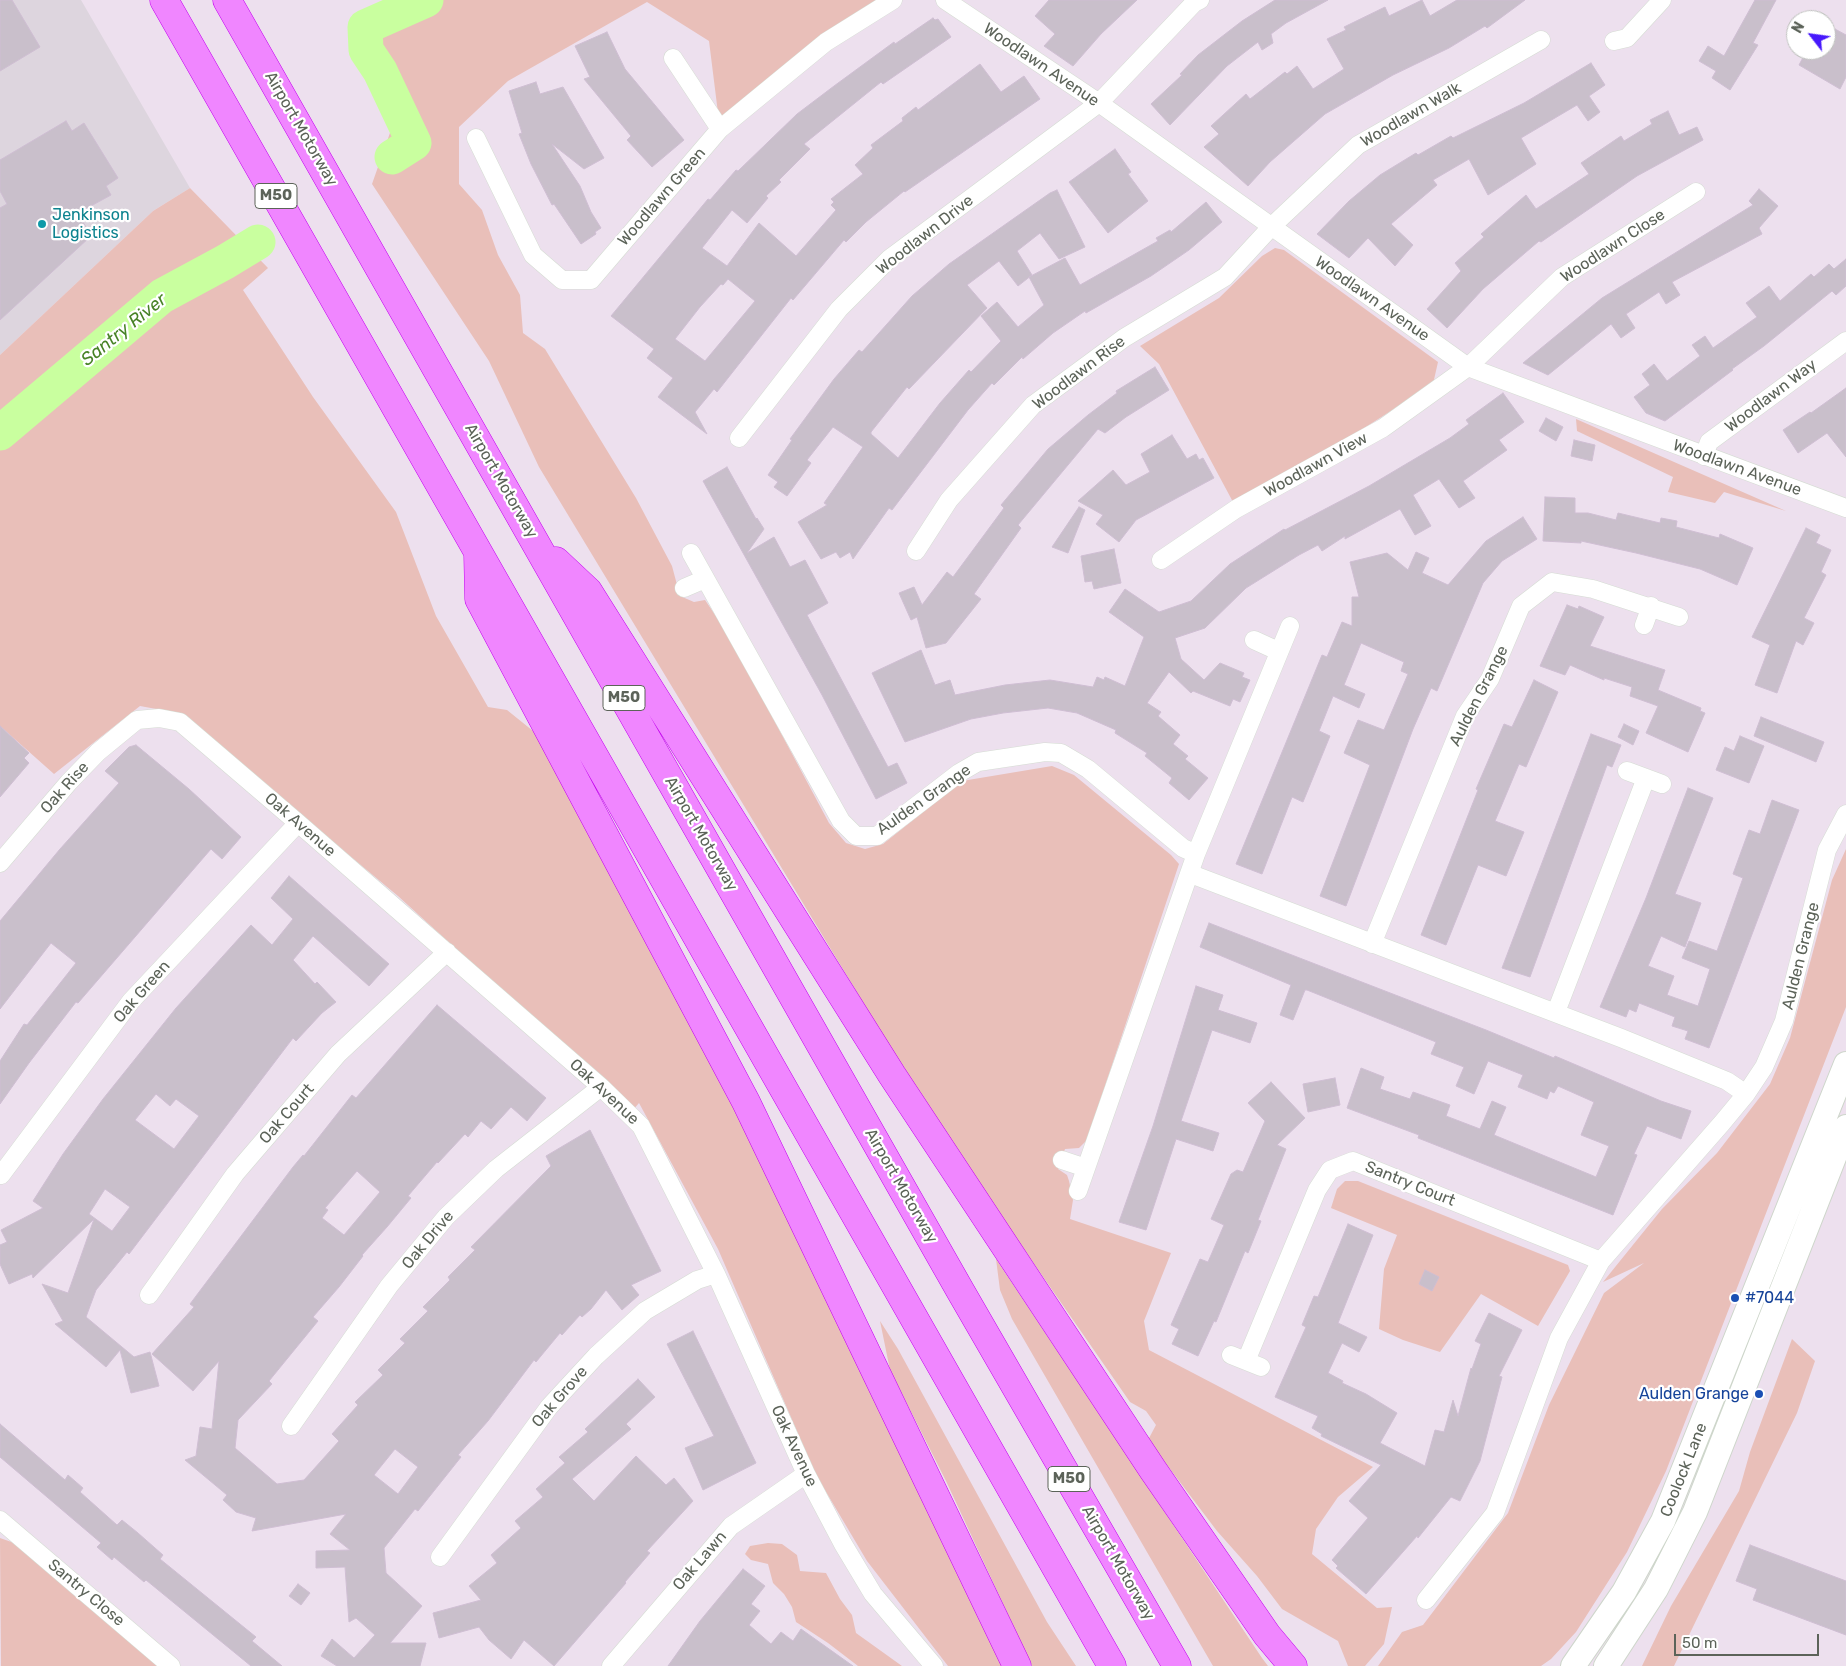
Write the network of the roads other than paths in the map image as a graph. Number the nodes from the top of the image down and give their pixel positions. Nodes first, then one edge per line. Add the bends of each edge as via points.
1 (164, 0) edge
2 (227, 0) edge
3 (893, 0) edge
4 (945, 0) edge
5 (1200, 0) edge
6 (1662, 0) edge
7 (1541, 40) dead end
8 (1614, 41) dead end
9 (673, 58) dead end
10 (1099, 104) junction
11 (720, 129) junction
12 (476, 138) dead end
13 (1696, 192) dead end
14 (1271, 227) junction
15 (1846, 341) edge
16 (1468, 367) junction
17 (739, 438) dead end
18 (1704, 456) junction
19 (1846, 508) edge
20 (535, 541) junction
21 (478, 551) junction
22 (916, 551) dead end
23 (691, 553) dead end
24 (1161, 560) dead end
25 (705, 579) junction
26 (684, 588) dead end
27 (1651, 606) junction
28 (1679, 617) dead end
29 (1644, 625) dead end
30 (1290, 626) dead end
31 (1254, 640) dead end
32 (1278, 651) junction
33 (137, 720) joint
34 (1628, 771) dead end
35 (1846, 814) edge
36 (298, 822) junction
37 (1196, 854) junction
38 (0, 863) edge
39 (1191, 874) junction
40 (1372, 944) junction
41 (447, 952) junction
42 (1556, 1012) junction
43 (1845, 1071) edge
44 (601, 1087) junction
45 (1746, 1094) junction
46 (1846, 1127) edge
47 (1062, 1160) dead end
48 (1086, 1168) junction
49 (1, 1175) dead end
50 (1078, 1191) dead end
51 (1601, 1261) junction
52 (716, 1274) junction
53 (149, 1295) dead end
54 (1246, 1361) dead end
55 (291, 1426) dead end
56 (806, 1474) junction
57 (0, 1520) edge
58 (440, 1557) dead end
59 (1426, 1600) dead end
60 (171, 1666) edge
61 (611, 1666) edge
62 (934, 1666) edge
63 (1017, 1666) edge
64 (1112, 1666) edge
65 (1177, 1666) edge
66 (1293, 1666) edge
67 (1573, 1666) edge
68 (1606, 1666) edge

1 - 21 highway, M50
2 - 20 highway, Airport Motorway / M50
3 - 11 street, Woodlawn Green via 826,42
4 - 10 street, Woodlawn Avenue
5 - 10 street, Woodlawn Drive
6 - 8 street via 1627,38
7 - 14 street, Woodlawn Walk via 1358,145
9 - 11 street
10 - 14 street, Woodlawn Avenue
10 - 17 street, Woodlawn Drive via 889,259 839,309
11 - 12 street, Woodlawn Green via 590,280 562,280 533,255
13 - 16 street, Woodlawn Close via 1562,277
14 - 16 street, Woodlawn Avenue
14 - 22 street, Woodlawn Rise via 1225,277 1124,338 1033,405 949,500
15 - 18 street, Woodlawn Way via 1709,442
16 - 18 street, Woodlawn Avenue
16 - 24 street, Woodlawn View via 1383,428 1236,509
18 - 19 street, Woodlawn Avenue
20 - 65 highway, Airport Motorway / M50
20 - 66 highway via 588,591 892,1075 1153,1470 1267,1635
21 - 63 highway via 479,599 746,1102
21 - 64 highway, M50
23 - 25 street, Aulden Grange
25 - 26 street
25 - 37 street, Aulden Grange via 841,821 856,836 877,836 978,762 1045,752 1061,754 1088,769 1183,848
27 - 28 street, Aulden Grange
27 - 29 street
27 - 40 street, Aulden Grange via 1593,589 1552,582 1521,606 1490,679 1465,716
30 - 32 street
31 - 32 street
32 - 37 street
33 - 36 street, Oak Avenue via 159,718 180,722
33 - 38 street, Oak Rise via 98,752 69,782
34 - 42 street via 1654,781
35 - 45 street, Aulden Grange via 1827,850 1784,1021 1764,1067
36 - 41 street, Oak Avenue
36 - 49 street, Oak Green via 132,1001
37 - 39 street
39 - 40 street
39 - 48 street
40 - 42 street
41 - 44 street, Oak Avenue
41 - 53 street, Oak Court via 338,1054 235,1174
42 - 45 street via 1727,1081
43 - 67 main road, Coolock Lane via 1663,1521 1624,1592
44 - 52 street, Oak Avenue via 642,1126
44 - 55 street, Oak Drive via 496,1169 446,1217 389,1286
45 - 51 street, Aulden Grange
46 - 68 main road, Coolock Lane via 1695,1512 1656,1589
47 - 48 street
48 - 50 street
51 - 54 street, Santry Court via 1353,1161 1330,1170 1316,1190
51 - 59 street, Aulden Grange via 1560,1338 1495,1513
52 - 56 street, Oak Avenue
52 - 58 street, Oak Grove via 697,1280 645,1311 596,1356 549,1407
56 - 61 street, Oak Lawn via 731,1526
56 - 62 street, Oak Avenue via 872,1594
57 - 60 street, Santry Close

